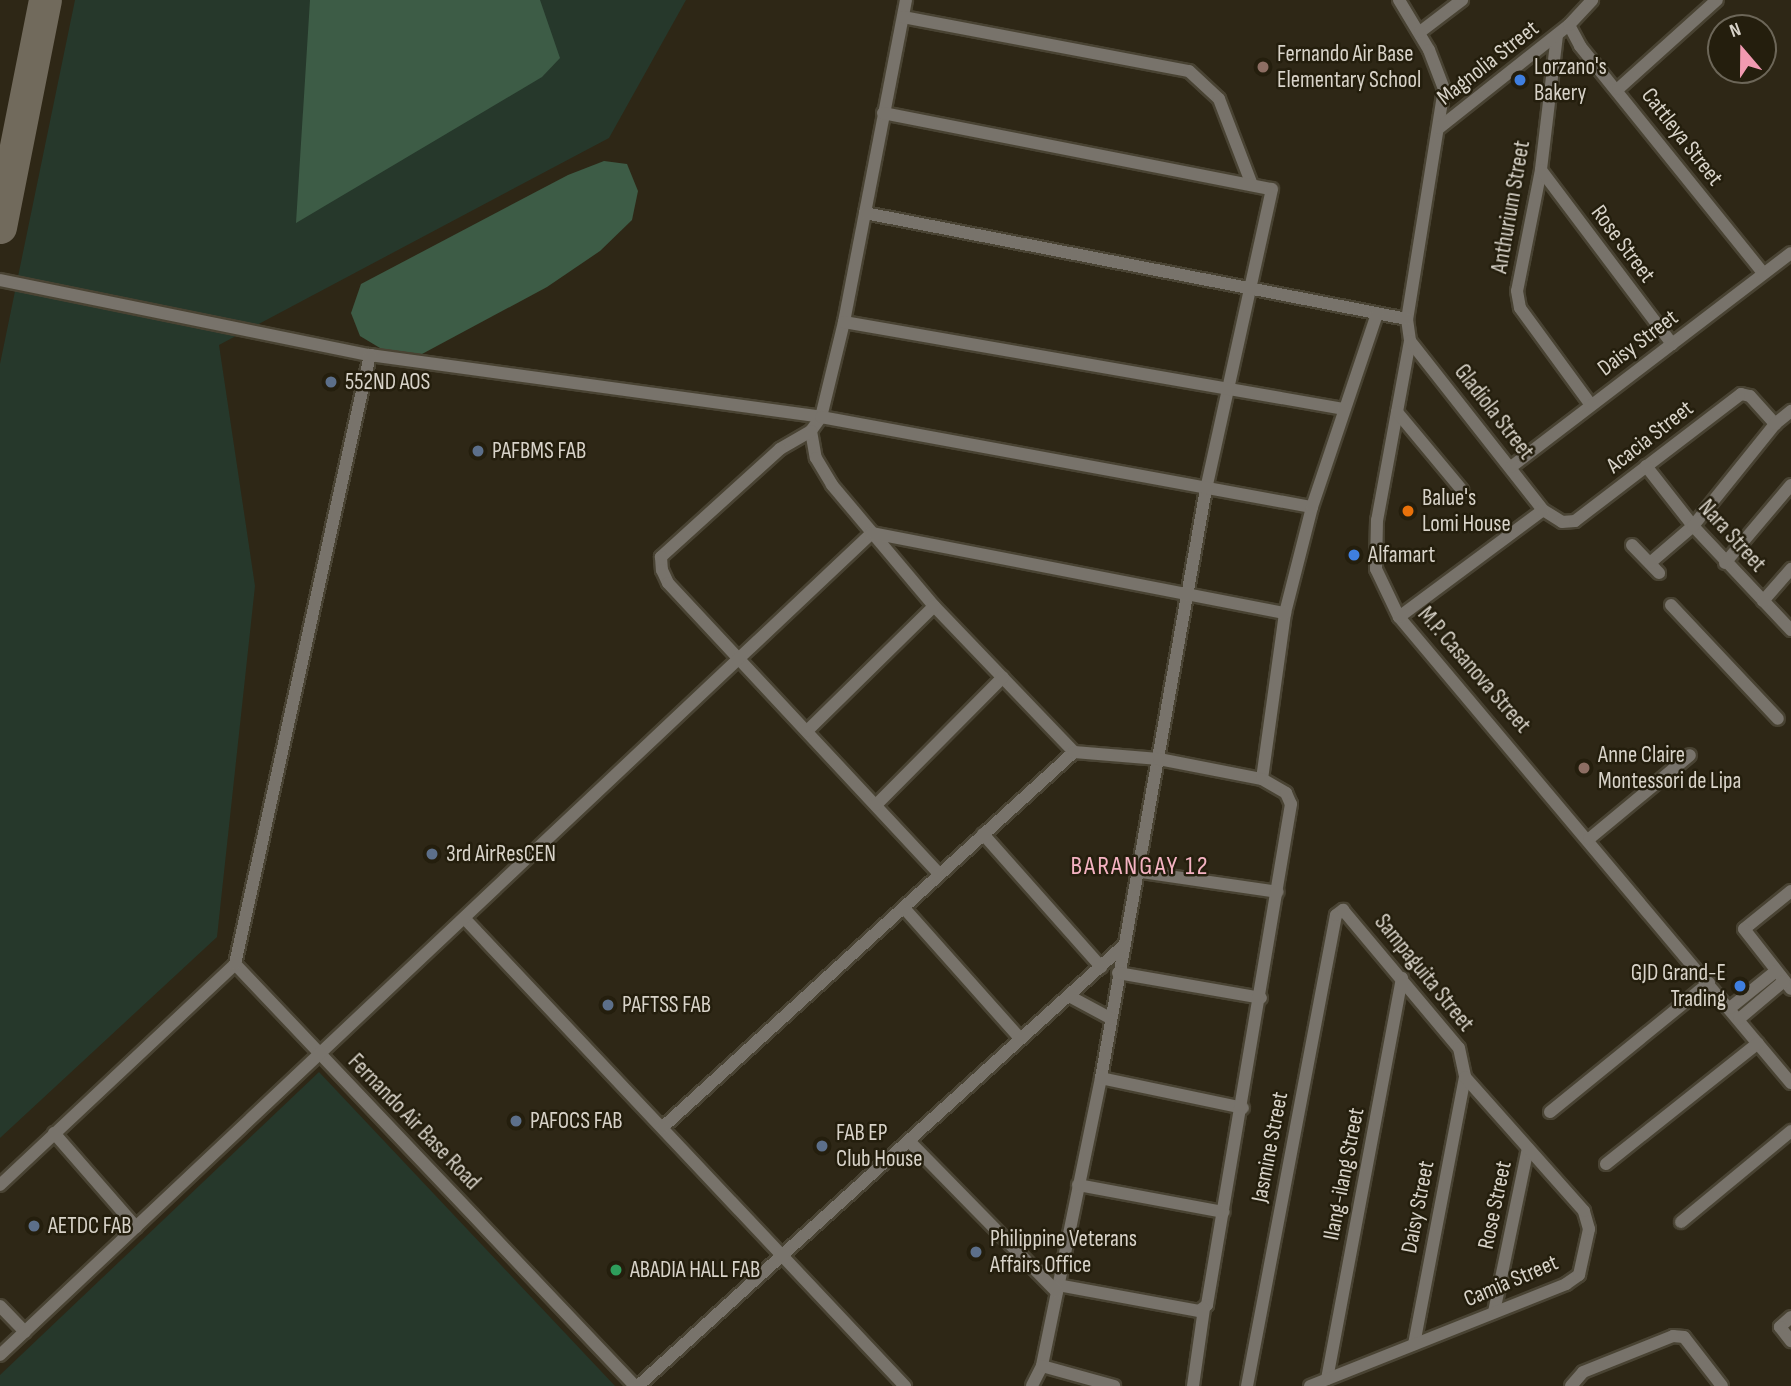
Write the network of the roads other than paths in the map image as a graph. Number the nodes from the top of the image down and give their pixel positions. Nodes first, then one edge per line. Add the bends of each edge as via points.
1 (906, 0) edge
2 (1399, 0) edge
3 (1462, 0) edge
4 (1592, 0) edge
5 (1717, 0) edge
6 (903, 17) junction
7 (1569, 25) junction
8 (1420, 32) junction
9 (1557, 35) junction
10 (1618, 89) junction
11 (883, 113) junction
12 (1439, 128) junction
13 (1541, 170) junction
14 (1252, 185) junction
15 (865, 214) junction
16 (1791, 253) edge
17 (1763, 273) junction
18 (0, 281) edge
19 (1248, 290) junction
20 (1377, 314) junction
21 (1407, 319) junction
22 (844, 322) junction
23 (1410, 341) junction
24 (1672, 344) junction
25 (370, 355) junction
26 (1227, 390) junction
27 (1591, 405) junction
28 (1344, 409) junction
29 (1791, 411) edge
30 (1397, 412) junction
31 (821, 417) junction
32 (1775, 424) junction
33 (811, 431) junction
34 (1646, 466) junction
35 (1511, 467) junction
36 (1791, 485) edge
37 (1206, 489) junction
38 (1462, 490) dead end
39 (1312, 507) junction
40 (1543, 510) junction
41 (1693, 526) junction
42 (872, 533) junction
43 (1632, 544) dead end
44 (1725, 562) junction
45 (1791, 569) edge
46 (1186, 593) junction
47 (1763, 601) junction
48 (1671, 605) dead end
49 (933, 606) junction
50 (1285, 613) junction
51 (1399, 617) junction
52 (1791, 630) edge
53 (740, 657) junction
54 (1003, 677) junction
55 (1778, 719) dead end
56 (807, 731) junction
57 (1074, 752) junction
58 (1690, 755) dead end
59 (1159, 759) junction
60 (1262, 779) junction
61 (876, 805) junction
62 (983, 834) junction
63 (1589, 839) junction
64 (1141, 872) junction
65 (939, 874) junction
66 (1791, 891) edge
67 (1278, 892) junction
68 (904, 908) junction
69 (1336, 915) joint
70 (465, 919) junction
71 (1124, 946) junction
72 (235, 964) junction
73 (1101, 967) junction
74 (1118, 972) junction
75 (1402, 978) junction
76 (1784, 978) edge
77 (1709, 983) junction
78 (1069, 996) junction
79 (1261, 998) junction
80 (1730, 1008) junction
81 (1110, 1018) junction
82 (1739, 1019) junction
83 (1020, 1038) junction
84 (1758, 1042) junction
85 (319, 1054) junction
86 (1465, 1077) junction
87 (1101, 1079) junction
88 (1791, 1083) edge
89 (1243, 1108) junction
90 (1549, 1112) dead end
91 (663, 1127) junction
92 (1791, 1131) edge
93 (54, 1133) junction
94 (909, 1141) junction
95 (1528, 1148) junction
96 (1606, 1164) dead end
97 (0, 1185) edge
98 (1078, 1185) junction
99 (1224, 1212) junction
100 (1681, 1222) dead end
101 (136, 1227) junction
102 (784, 1255) junction
103 (1057, 1289) junction
104 (0, 1306) edge
105 (1204, 1309) junction
106 (1494, 1312) junction
107 (1791, 1317) edge
108 (25, 1332) junction
109 (1791, 1341) edge
110 (1413, 1344) junction
111 (0, 1355) edge
112 (1042, 1366) junction
113 (1327, 1379) junction
114 (637, 1386) edge
115 (905, 1386) edge
116 (1031, 1386) edge
117 (1114, 1386) edge
118 (1193, 1386) edge
119 (1247, 1386) edge
120 (1310, 1386) edge
121 (1571, 1386) edge
122 (1722, 1386) edge

1 - 6 street
2 - 8 street, M.P. Casanova Street
3 - 8 street
4 - 7 street, Magnolia Street
5 - 10 street
6 - 11 street
6 - 14 street via 1189,71 1219,99
7 - 9 street, Magnolia Street
7 - 10 street, Cattleya Street via 1580,46
8 - 12 street, M.P. Casanova Street via 1444,89
9 - 12 street, Magnolia Street
9 - 13 street, Anthurium Street
10 - 17 street, Cattleya Street
11 - 14 street
11 - 15 street
12 - 21 street, M.P. Casanova Street
13 - 24 street, Rose Street
13 - 27 street, Anthurium Street via 1517,291 1520,308
14 - 19 street via 1272,189
15 - 19 street
15 - 22 street
16 - 17 street, Daisy Street
17 - 24 street, Daisy Street
18 - 25 street
19 - 20 street
19 - 26 street
20 - 21 street
20 - 28 street
21 - 23 street, M.P. Casanova Street
22 - 26 street
22 - 31 street
23 - 30 street, M.P. Casanova Street
23 - 35 street, Gladiola Street
24 - 27 street, Daisy Street
25 - 31 street
25 - 72 street
26 - 28 street
26 - 37 street
27 - 35 street, Daisy Street
28 - 39 street
29 - 32 street
30 - 38 street
30 - 51 street, M.P. Casanova Street via 1374,551 1376,569
31 - 33 street
31 - 37 street
32 - 34 street, Acacia Street via 1746,393 1741,394
32 - 41 street
33 - 42 street via 816,458
33 - 53 street via 779,449 662,557 668,583
34 - 40 street, Acacia Street via 1575,521 1562,523
34 - 41 street, Nara Street
35 - 40 street, Gladiola Street
36 - 44 street
37 - 39 street
37 - 46 street
39 - 50 street
40 - 51 street
41 - 43 street via 1654,568
41 - 44 street, Nara Street
42 - 46 street
42 - 49 street
42 - 53 street
44 - 47 street, Nara Street
45 - 47 street
46 - 50 street
46 - 59 street
47 - 52 street, Nara Street
48 - 55 street
49 - 54 street
49 - 56 street
50 - 60 street
51 - 63 street, M.P. Casanova Street
53 - 56 street
53 - 70 street
54 - 57 street
54 - 61 street
56 - 61 street
57 - 59 street
57 - 62 street
58 - 63 street
59 - 60 street
59 - 64 street
60 - 67 street via 1286,793 1291,804
61 - 65 street
62 - 65 street
62 - 73 street
63 - 77 street, M.P. Casanova Street
64 - 67 street
64 - 71 street
65 - 68 street
66 - 76 street via 1744,929
67 - 79 street
68 - 83 street
68 - 91 street
69 - 75 street, Sampaguita Street via 1348,912
69 - 119 street, Jasmine Street
70 - 85 street
70 - 91 street
71 - 73 street
71 - 74 street
72 - 85 street
72 - 93 street
73 - 78 street
74 - 79 street
74 - 81 street
75 - 86 street, Sampaguita Street via 1459,1048
75 - 113 street, Ilang-ilang Street
76 - 80 street
76 - 82 street
77 - 80 street, M.P. Casanova Street
77 - 90 street
78 - 81 street
78 - 83 street
79 - 89 street
80 - 82 street, M.P. Casanova Street
81 - 87 street
82 - 84 street, M.P. Casanova Street
83 - 94 street
84 - 88 street, M.P. Casanova Street
84 - 96 street
85 - 101 street, Fernando Air Base Road
85 - 114 street, Fernando Air Base Road
86 - 95 street, Camia Street
86 - 110 street, Daisy Street
87 - 89 street
87 - 98 street
89 - 99 street
91 - 102 street
92 - 100 street
93 - 97 street
93 - 101 street
94 - 102 street
94 - 103 street
95 - 106 street, Rose Street
95 - 106 street, Camia Street via 1584,1210 1589,1229 1585,1261 1579,1275 1566,1284
98 - 99 street
98 - 103 street
99 - 105 street
101 - 108 street, Fernando Air Base Road
102 - 114 street
102 - 115 street
103 - 105 street
103 - 112 street
104 - 108 street
105 - 118 street
106 - 110 street, Camia Street
107 - 109 street via 1780,1327
108 - 111 street, Fernando Air Base Road
110 - 113 street, Camia Street
112 - 116 street
112 - 117 street
113 - 120 street, Camia Street
121 - 122 street via 1583,1372 1673,1336 1684,1337

